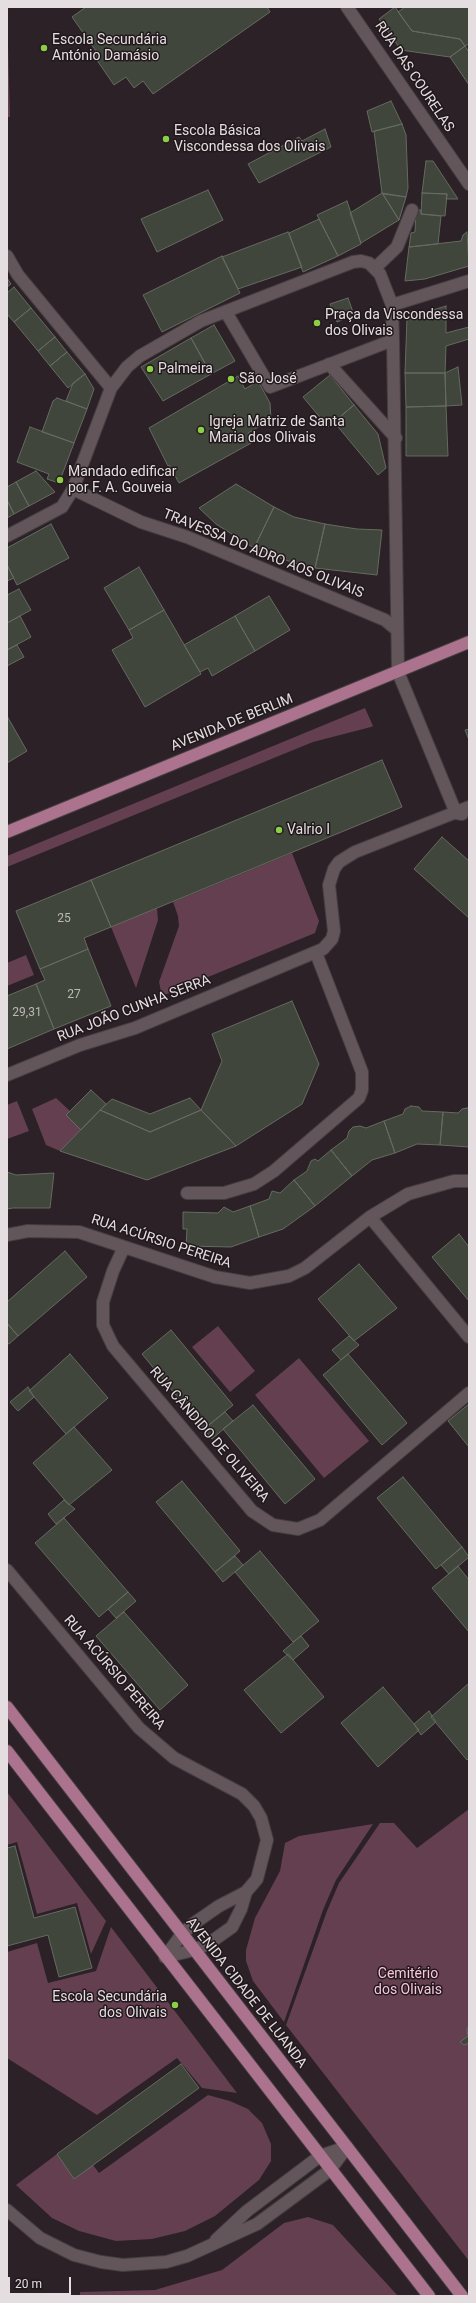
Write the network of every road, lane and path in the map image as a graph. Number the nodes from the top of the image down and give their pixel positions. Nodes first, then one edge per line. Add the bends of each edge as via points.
1 (347, 7) edge
2 (469, 184) edge
3 (412, 210) dead end
4 (7, 256) edge
5 (376, 268) junction
6 (469, 280) edge
7 (392, 306) junction
8 (226, 312) junction
9 (393, 340) junction
10 (329, 364) junction
11 (110, 388) junction
12 (396, 438) junction
13 (73, 489) junction
14 (7, 536) edge
15 (397, 630) junction
16 (469, 642) edge
17 (398, 672) junction
18 (469, 807) edge
19 (456, 813) junction
20 (469, 816) edge
21 (7, 832) edge
22 (316, 953) junction
23 (7, 1076) edge
24 (469, 1181) edge
25 (187, 1193) dead end
26 (370, 1217) junction
27 (7, 1235) edge
28 (124, 1247) junction
29 (469, 1337) edge
30 (469, 1393) edge
31 (7, 1570) edge
32 (7, 1707) edge
33 (7, 1751) edge
34 (246, 1892) junction
35 (182, 1934) junction
36 (194, 1950) junction
37 (165, 1957) junction
38 (346, 2146) junction
39 (320, 2156) junction
40 (330, 2170) junction
41 (7, 2210) edge
42 (207, 2248) junction
43 (429, 2296) edge
44 (462, 2296) edge

1 - 2 street, RUA DAS COURELAS
3 - 5 street via 397,247
4 - 11 street via 18,275
5 - 7 street
5 - 8 street via 361,261 353,262
6 - 7 street
7 - 9 street
8 - 10 street via 270,388
8 - 11 street via 201,321 140,356
9 - 10 street
9 - 12 street
10 - 12 street
11 - 13 street
12 - 15 street
13 - 14 street via 62,507
13 - 15 street, TRAVESSA DO ADRO AOS OLIVAIS via 141,522 188,537 385,620
15 - 17 street
16 - 17 main road, AVENIDA DE BERLIM
17 - 19 street
17 - 21 main road, AVENIDA DE BERLIM
18 - 19 street, RUA JOÃO CUNHA SERRA
19 - 20 street
19 - 22 street, RUA JOÃO CUNHA SERRA via 355,852 339,862 329,885 333,935 328,945
22 - 23 street, RUA JOÃO CUNHA SERRA via 135,1028 80,1045
22 - 25 street via 362,1072 362,1090 359,1098 274,1171 254,1184 224,1193
24 - 26 street, RUA ACÚRSIO PEREIRA via 454,1181 408,1194
26 - 28 street, RUA ACÚRSIO PEREIRA via 305,1268 289,1276 250,1283 215,1277
26 - 29 street
27 - 28 street, RUA ACÚRSIO PEREIRA via 28,1231 79,1232
28 - 30 street, RUA CÂNDIDO DE OLIVEIRA via 103,1302 104,1325 112,1346 252,1511 273,1525 298,1529 320,1520
31 - 34 street, RUA ACÚRSIO PEREIRA via 139,1728 174,1758 242,1794 254,1806 261,1818 267,1840 257,1879
32 - 35 main road, AVENIDA CIDADE DE LUANDA
33 - 37 main road
34 - 35 street, RUA ACÚRSIO PEREIRA via 219,1906
34 - 36 street, RUA ACÚRSIO PEREIRA via 232,1927 208,1944
35 - 36 main road, AVENIDA CIDADE DE LUANDA
35 - 37 street, RUA ACÚRSIO PEREIRA
36 - 37 street, RUA ACÚRSIO PEREIRA
36 - 38 main road, AVENIDA CIDADE DE LUANDA
37 - 39 main road
38 - 39 street
38 - 40 street
38 - 44 main road, AVENIDA CIDADE DE LUANDA
39 - 40 main road
39 - 42 street via 247,2211
40 - 42 street via 257,2224
40 - 43 main road
41 - 42 street via 40,2238 64,2251 101,2262 144,2265 166,2262

